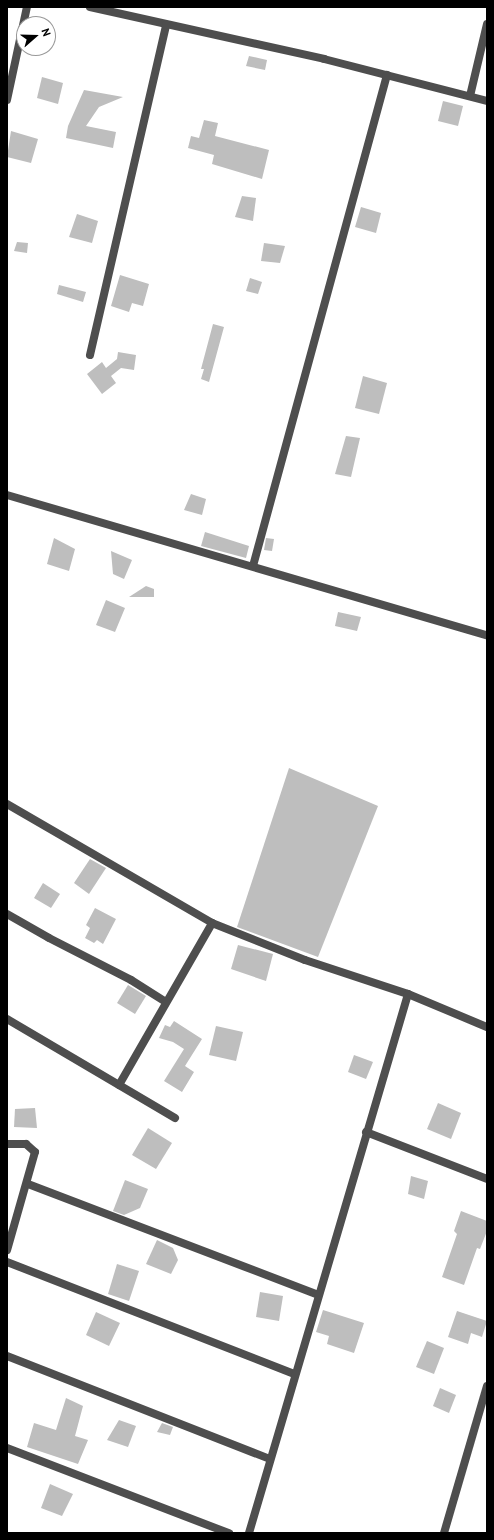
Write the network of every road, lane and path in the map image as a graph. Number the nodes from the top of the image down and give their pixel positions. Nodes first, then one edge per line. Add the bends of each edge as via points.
1 (27, 7) edge
2 (90, 7) edge
3 (487, 24) edge
4 (166, 25) junction
5 (387, 75) junction
6 (470, 96) junction
7 (7, 100) edge
8 (487, 101) edge
9 (90, 354) dead end
10 (7, 495) edge
11 (252, 566) junction
12 (487, 635) edge
13 (7, 804) edge
14 (7, 914) edge
15 (212, 923) junction
16 (408, 994) junction
17 (166, 1002) junction
18 (7, 1019) edge
19 (487, 1028) edge
20 (120, 1085) junction
21 (175, 1118) dead end
22 (366, 1132) junction
23 (7, 1144) edge
24 (487, 1179) edge
25 (28, 1184) junction
26 (7, 1250) edge
27 (7, 1262) edge
28 (318, 1295) junction
29 (7, 1356) edge
30 (295, 1374) junction
31 (487, 1386) edge
32 (7, 1448) edge
33 (270, 1459) junction
34 (229, 1533) edge
35 (249, 1533) edge
36 (444, 1533) edge

1 - 7 street
2 - 4 street
3 - 6 street
4 - 5 street
4 - 9 street
5 - 6 street
5 - 11 street
6 - 8 street
10 - 11 street
11 - 12 street
13 - 15 street
14 - 17 street via 132,980
15 - 16 street via 305,960
15 - 17 street
16 - 19 street
16 - 22 street
17 - 20 street
18 - 20 street
20 - 21 street
22 - 24 street
22 - 28 street
23 - 25 street via 26,1144 35,1152
25 - 26 street
25 - 28 street
27 - 30 street
28 - 30 street
29 - 33 street
30 - 33 street
31 - 36 street
32 - 34 street
33 - 35 street

